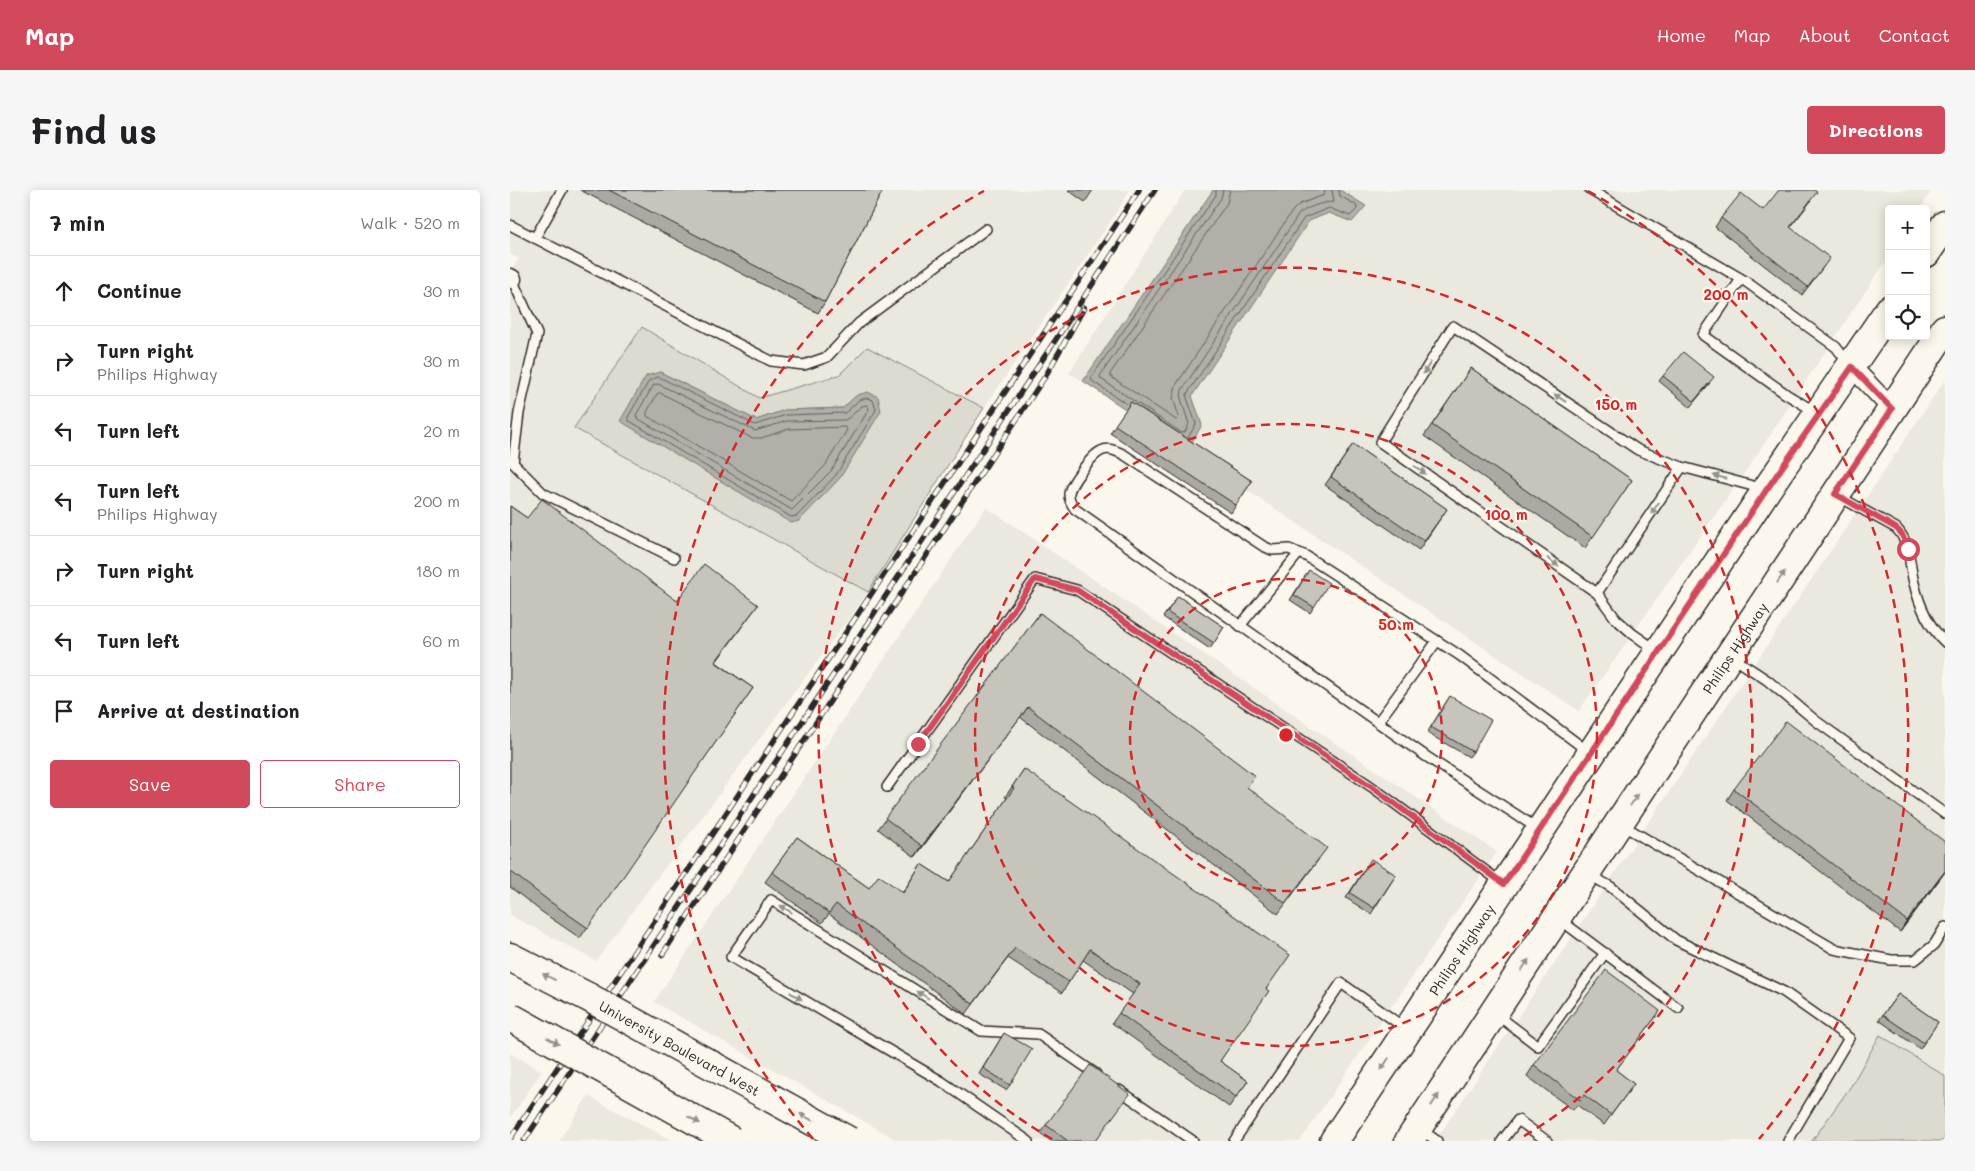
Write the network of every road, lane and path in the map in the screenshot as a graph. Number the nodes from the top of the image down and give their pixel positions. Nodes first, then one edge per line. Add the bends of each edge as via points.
1 (562, 190) edge
2 (1590, 190) edge
3 (510, 225) edge
4 (1945, 225) edge
5 (986, 229) dead end
6 (535, 238) junction
7 (1928, 250) edge
8 (511, 278) edge
9 (1741, 279) junction
10 (1885, 316) edge
11 (1945, 329) edge
12 (1852, 367) junction
13 (1892, 409) junction
14 (1819, 414) junction
15 (1682, 467) junction
16 (1767, 489) junction
17 (1835, 494) junction
18 (1300, 554) junction
19 (674, 558) dead end
20 (1597, 593) junction
21 (1240, 626) junction
22 (1437, 641) junction
23 (1945, 642) edge
24 (1658, 652) junction
25 (1729, 656) junction
26 (1378, 722) junction
27 (1591, 754) junction
28 (887, 787) dead end
29 (1945, 814) edge
30 (1619, 823) junction
31 (1540, 830) junction
32 (1586, 873) junction
33 (1504, 884) junction
34 (1557, 918) junction
35 (1945, 927) edge
36 (1604, 953) junction
37 (510, 957) edge
38 (1678, 1008) dead end
39 (1494, 1012) junction
40 (510, 1017) edge
41 (1408, 1029) junction
42 (1103, 1079) edge
43 (1111, 1085) edge
44 (1421, 1136) edge
45 (732, 1141) edge
46 (849, 1141) edge
47 (1028, 1141) edge
48 (1193, 1141) edge
49 (1234, 1141) edge
50 (1334, 1141) edge
51 (1502, 1141) edge
52 (1546, 1141) edge
53 (1788, 1141) edge

1 - 6 lane
2 - 9 lane
3 - 6 lane
4 - 7 main road
5 - 6 lane via 859,323 827,357 804,365 771,361
8 - 19 lane via 537,334 519,413 513,463 543,493
9 - 12 lane via 1836,347
9 - 14 lane via 1703,335
10 - 12 main road, Philips Highway
11 - 13 main road, Philips Highway
12 - 13 street
12 - 14 main road, Philips Highway
13 - 17 main road, Philips Highway
14 - 16 main road, Philips Highway
16 -> 15 lane
15 -> 20 lane
15 -> 20 lane via 1638,450 1453,326 1380,442
16 - 24 main road, Philips Highway
17 - 23 lane via 1902,534 1922,607
25 -> 17 main road, Philips Highway
18 - 21 lane
18 - 21 lane via 1289,549 1272,550 1263,546 1123,454 1111,449 1094,455 1070,486 1068,493 1075,509
18 - 22 lane
20 - 24 lane via 1616,619
21 - 26 lane
22 - 26 lane
22 - 27 lane
24 - 27 main road, Philips Highway
25 - 29 lane via 1767,680 1816,721
30 -> 25 main road, Philips Highway
26 - 31 lane
27 - 31 main road, Philips Highway
28 - 33 lane via 1035,579 1077,590 1372,787
30 - 32 main road, Philips Highway
30 - 35 lane via 1834,949 1891,960 1915,960 1934,944
31 - 33 main road, Philips Highway
32 - 34 main road, Philips Highway
32 - 53 lane via 1611,887 1676,940 1784,992 1849,1038
33 - 41 main road, Philips Highway
34 - 36 lane
39 -> 34 main road, Philips Highway
36 - 38 lane
36 - 39 lane via 1538,1046
46 -> 37 main road, University Boulevard West, bridge
44 -> 39 main road, Philips Highway
40 -> 45 main road, bridge
41 - 49 lane via 1341,982
41 -> 50 main road, Philips Highway
42 -> 47 lane via 1038,1034 981,1032 771,900 731,957 929,1074
43 - 48 lane
51 - 52 lane via 1518,1120

